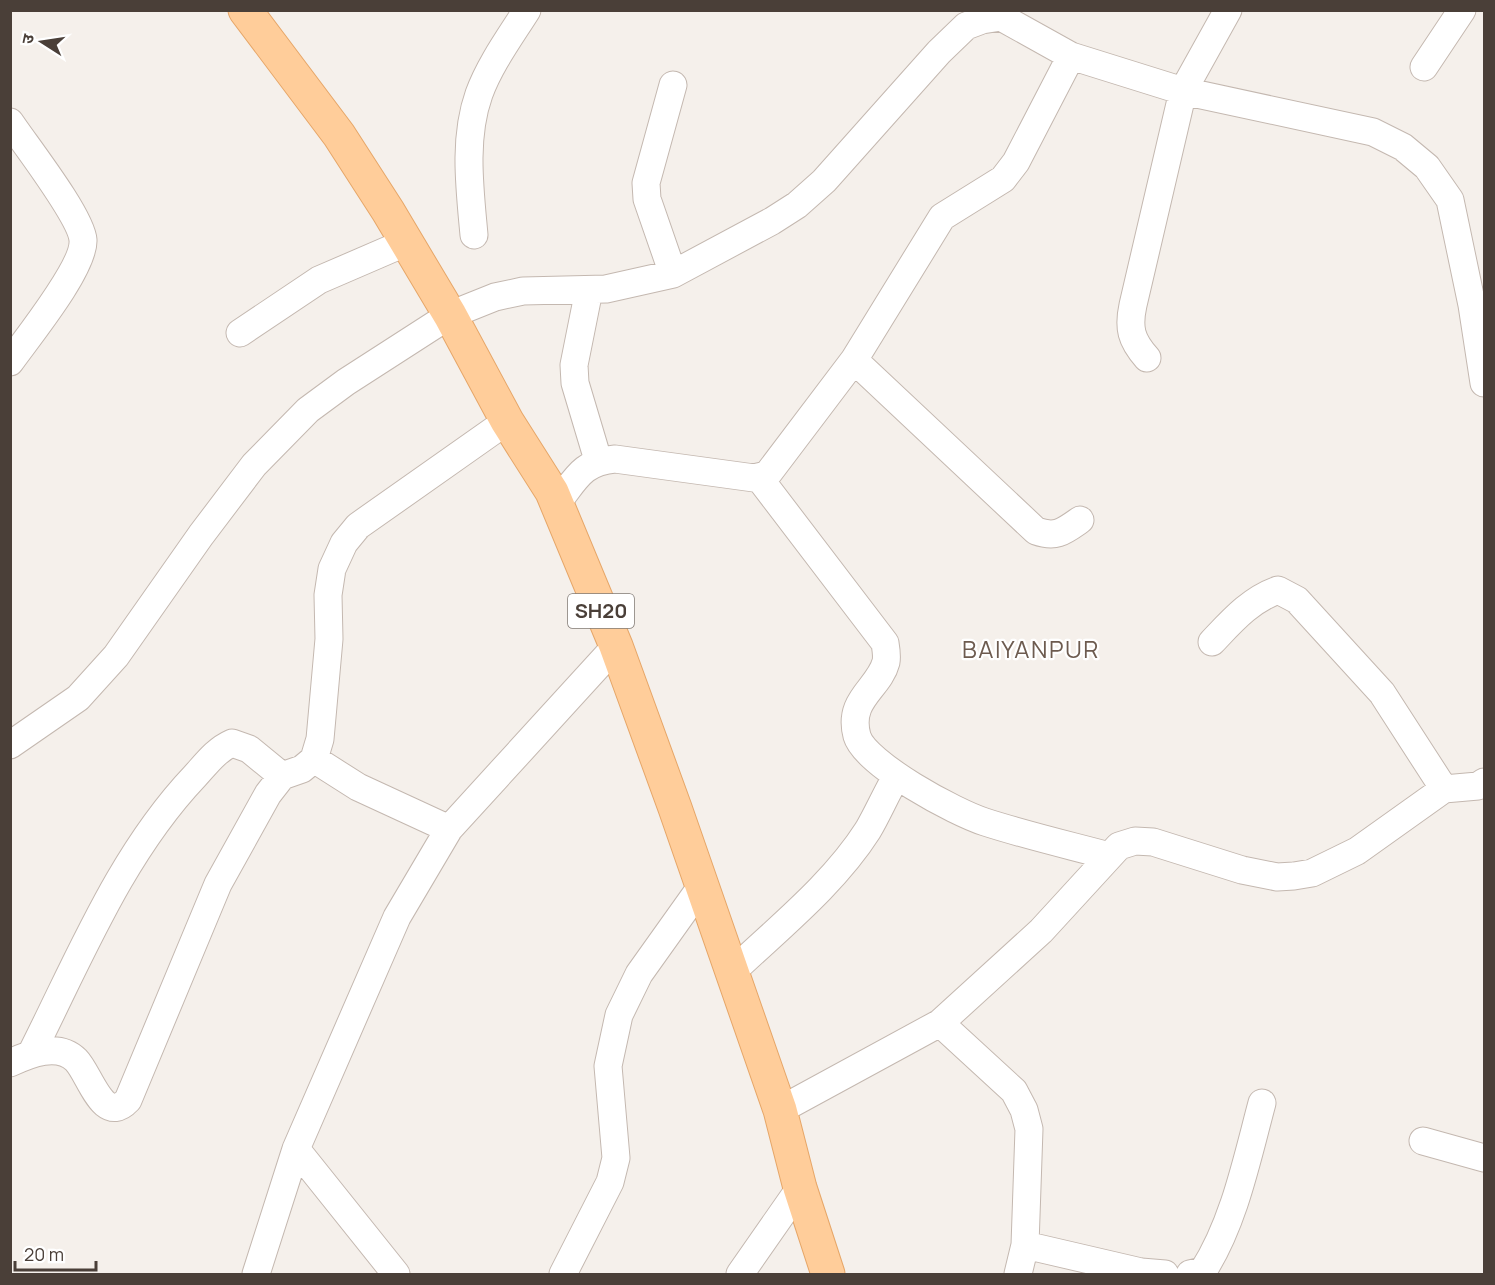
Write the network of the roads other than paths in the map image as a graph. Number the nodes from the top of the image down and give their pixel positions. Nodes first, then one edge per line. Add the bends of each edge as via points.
1 (245, 10) edge
2 (527, 10) edge
3 (1228, 10) edge
4 (1462, 10) edge
5 (999, 14) edge
6 (1071, 56) junction
7 (1424, 67) dead end
8 (673, 85) dead end
9 (1183, 91) junction
10 (10, 122) edge
11 (474, 236) dead end
12 (407, 242) junction
13 (673, 274) junction
14 (590, 290) junction
15 (450, 315) junction
16 (240, 333) dead end
17 (1147, 358) dead end
18 (854, 360) junction
19 (10, 362) edge
20 (1485, 383) edge
21 (507, 421) junction
22 (598, 460) junction
23 (760, 479) junction
24 (557, 503) junction
25 (1080, 520) dead end
26 (1212, 642) dead end
27 (616, 646) junction
28 (10, 745) edge
29 (314, 759) junction
30 (282, 776) junction
31 (896, 777) junction
32 (1482, 788) edge
33 (1444, 789) junction
34 (448, 829) junction
35 (1109, 856) junction
36 (701, 887) junction
37 (731, 973) junction
38 (940, 1023) junction
39 (21, 1058) edge
40 (1262, 1103) dead end
41 (780, 1110) junction
42 (1423, 1141) dead end
43 (296, 1149) junction
44 (1485, 1158) edge
45 (800, 1188) junction
46 (1025, 1245) junction
47 (256, 1275) edge
48 (396, 1275) edge
49 (562, 1275) edge
50 (740, 1275) edge
51 (828, 1275) edge
52 (1018, 1275) edge
53 (1165, 1275) edge
54 (1190, 1275) edge

1 - 12 main road, SH20 via 339,135
2 - 11 street via 478,96 469,172
3 - 9 street
4 - 7 street
5 - 6 street
5 - 13 street via 966,26 825,181 797,205
6 - 9 street
6 - 18 street via 1004,179 942,217
8 - 13 street via 646,183 647,199
9 - 17 street via 1129,322 1130,336
9 - 20 street via 1373,132 1403,147 1426,167 1450,200
10 - 19 street via 75,219 83,240 78,263
12 - 15 main road, SH20
12 - 16 street via 319,280
13 - 14 street via 606,290
14 - 15 street via 523,291 495,297
14 - 22 street via 574,365 575,384
15 - 21 main road, SH20
15 - 28 street via 345,382 280,436 201,535 116,656 78,698
18 - 23 street via 773,470
18 - 25 street via 1036,531 1049,536
21 - 24 main road, SH20
21 - 29 street via 358,526 344,543 332,569 327,595 329,639 320,739
22 - 23 street
22 - 24 street via 584,468
23 - 31 street via 885,644 886,661 877,680 862,696 855,718 857,737 867,752
24 - 27 main road, SH20
26 - 33 street via 1262,595 1278,590 1297,600 1382,693
27 - 34 street
27 - 36 main road, SH20
29 - 30 street via 302,769
29 - 34 street via 358,787
30 - 39 street via 249,749 232,743 217,752 167,805 141,842
30 - 39 street via 203,915 122,1107 114,1108 102,1101 76,1060 54,1051
31 - 35 street via 982,821
31 - 37 street via 867,830 846,858
32 - 33 street
33 - 35 street via 1356,851 1312,873 1276,877 1135,841 1119,846
34 - 43 street via 397,917
35 - 38 street via 1041,931
36 - 37 main road, SH20
36 - 49 street via 639,974 619,1015 608,1066 616,1158 610,1182
37 - 41 main road, SH20
38 - 41 street
38 - 46 street via 1014,1091 1024,1110 1029,1129
40 - 54 street via 1215,1253 1203,1271
41 - 45 main road, SH20
42 - 44 street
43 - 47 street
43 - 48 street
45 - 50 street
45 - 51 main road, SH20
46 - 52 street
46 - 53 street

